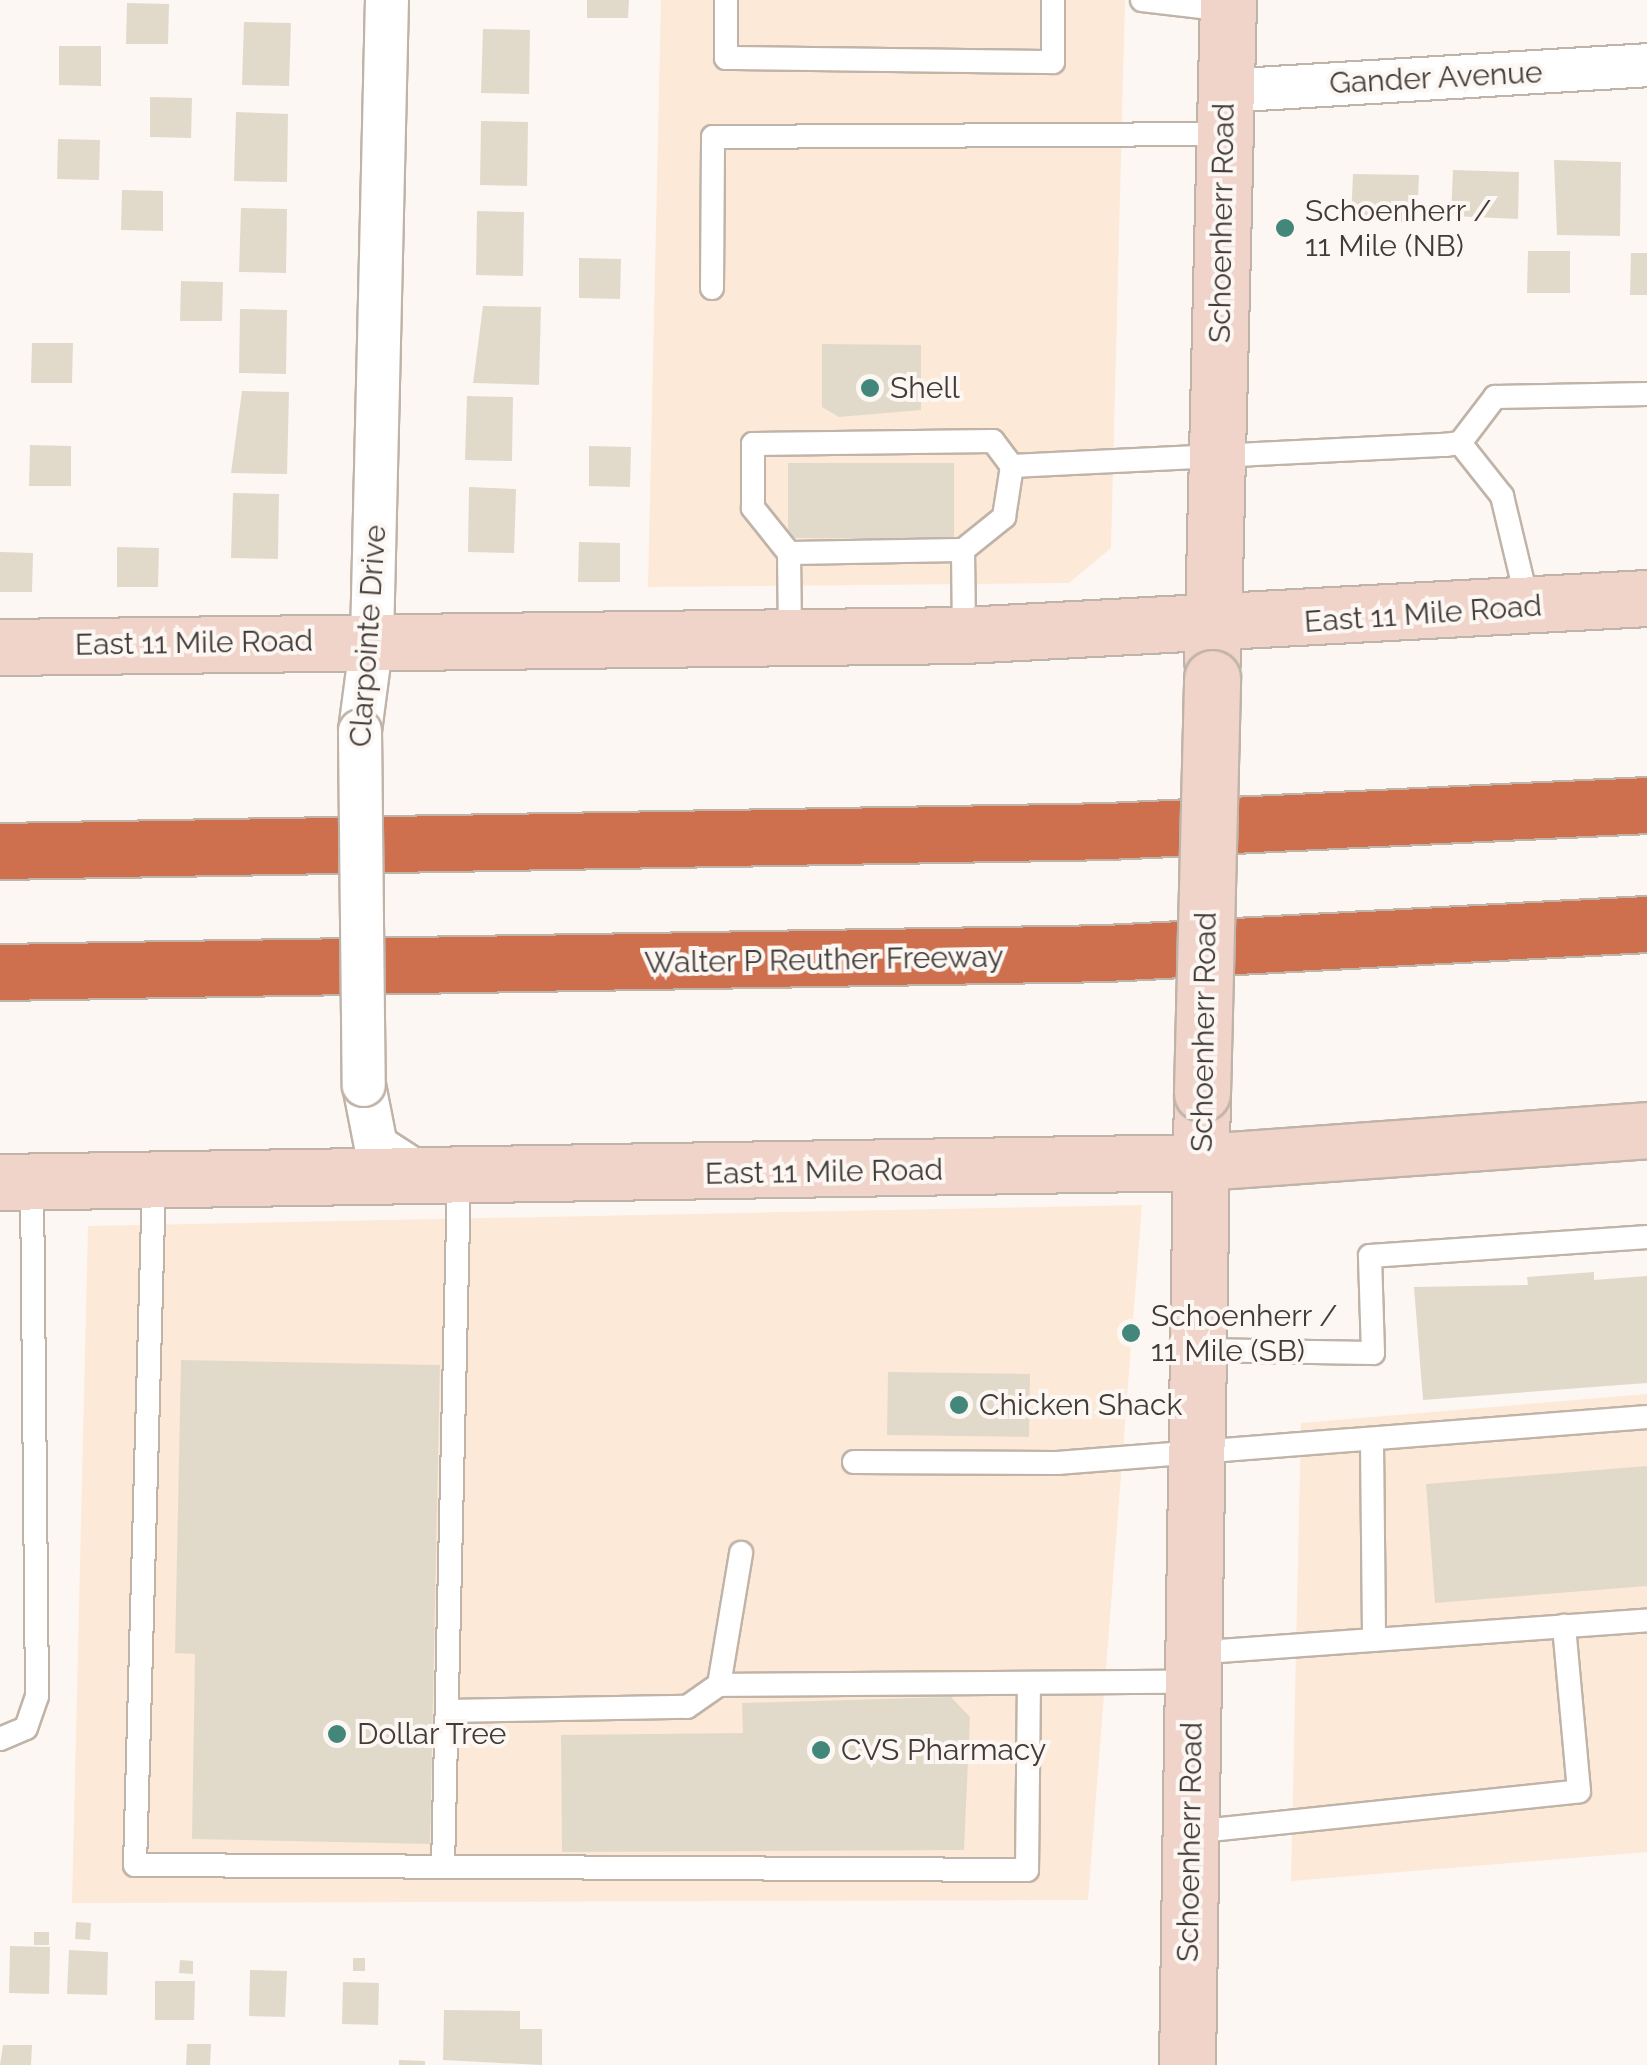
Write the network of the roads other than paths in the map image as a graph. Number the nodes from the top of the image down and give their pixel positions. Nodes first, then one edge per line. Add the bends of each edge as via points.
1 (387, 0) edge
2 (726, 0) edge
3 (1053, 0) edge
4 (1142, 0) edge
5 (1228, 5) edge
6 (1647, 65) edge
7 (1224, 112) junction
8 (712, 288) dead end
9 (1647, 394) edge
10 (1460, 443) junction
11 (1216, 455) junction
12 (1012, 466) junction
13 (963, 550) junction
14 (789, 553) junction
15 (1647, 598) edge
16 (1528, 608) junction
17 (790, 634) junction
18 (964, 635) junction
19 (372, 640) junction
20 (0, 647) edge
21 (1212, 652) junction
22 (1647, 805) edge
23 (0, 851) edge
24 (1647, 924) edge
25 (0, 972) edge
26 (1647, 1130) edge
27 (1202, 1162) junction
28 (444, 1180) junction
29 (154, 1181) junction
30 (16, 1182) edge
31 (1647, 1237) edge
32 (1197, 1350) junction
33 (1647, 1418) edge
34 (1372, 1442) junction
35 (1193, 1447) junction
36 (854, 1462) dead end
37 (741, 1552) dead end
38 (1647, 1620) edge
39 (1564, 1626) junction
40 (1374, 1640) junction
41 (1192, 1667) junction
42 (1029, 1683) junction
43 (719, 1685) junction
44 (447, 1712) junction
45 (0, 1739) edge
46 (1192, 1832) junction
47 (443, 1867) junction
48 (1188, 2065) edge

1 - 19 street, Clarpointe Drive
2 - 3 lane via 726,58 1053,62
4 - 5 lane
5 - 7 main road, Schoenherr Road
6 - 7 street, Gander Avenue
7 - 8 lane via 713,136
7 - 11 main road, Schoenherr Road
9 - 10 lane via 1496,397
10 - 11 lane
10 - 16 lane via 1502,496
11 - 12 lane
11 - 21 main road, Schoenherr Road
12 - 13 lane via 1004,517
12 - 14 lane via 993,441 753,444 754,508
13 - 14 lane
13 - 18 lane
14 - 17 lane
15 - 16 main road, East 11 Mile Road
16 - 21 main road, East 11 Mile Road
17 - 18 main road, East 11 Mile Road
17 - 19 main road, East 11 Mile Road
18 - 21 main road, East 11 Mile Road
19 - 20 main road, East 11 Mile Road
19 - 28 street, Clarpointe Drive, bridge via 360,731 364,1085 376,1146
21 - 27 main road, Schoenherr Road, bridge
22 - 23 highway via 1108,831
24 - 25 highway, Walter P Reuther Freeway via 1106,953
26 - 27 main road, East 11 Mile Road
27 - 28 main road, East 11 Mile Road
27 - 32 main road, Schoenherr Road
28 - 29 main road, East 11 Mile Road
28 - 44 lane
29 - 30 main road, East 11 Mile Road
29 - 47 lane via 135,1865
30 - 45 lane via 36,1696 26,1728
31 - 32 lane via 1370,1256 1373,1354
32 - 35 main road, Schoenherr Road
33 - 34 lane
34 - 35 lane
34 - 40 lane
35 - 36 lane via 1058,1462
35 - 41 main road, Schoenherr Road
37 - 43 lane
38 - 39 lane
39 - 40 lane
39 - 46 lane via 1579,1791
40 - 41 lane
41 - 42 lane
41 - 46 main road, Schoenherr Road
42 - 43 lane
42 - 47 lane via 1027,1870
43 - 44 lane via 687,1707
44 - 47 lane
46 - 48 main road, Schoenherr Road

